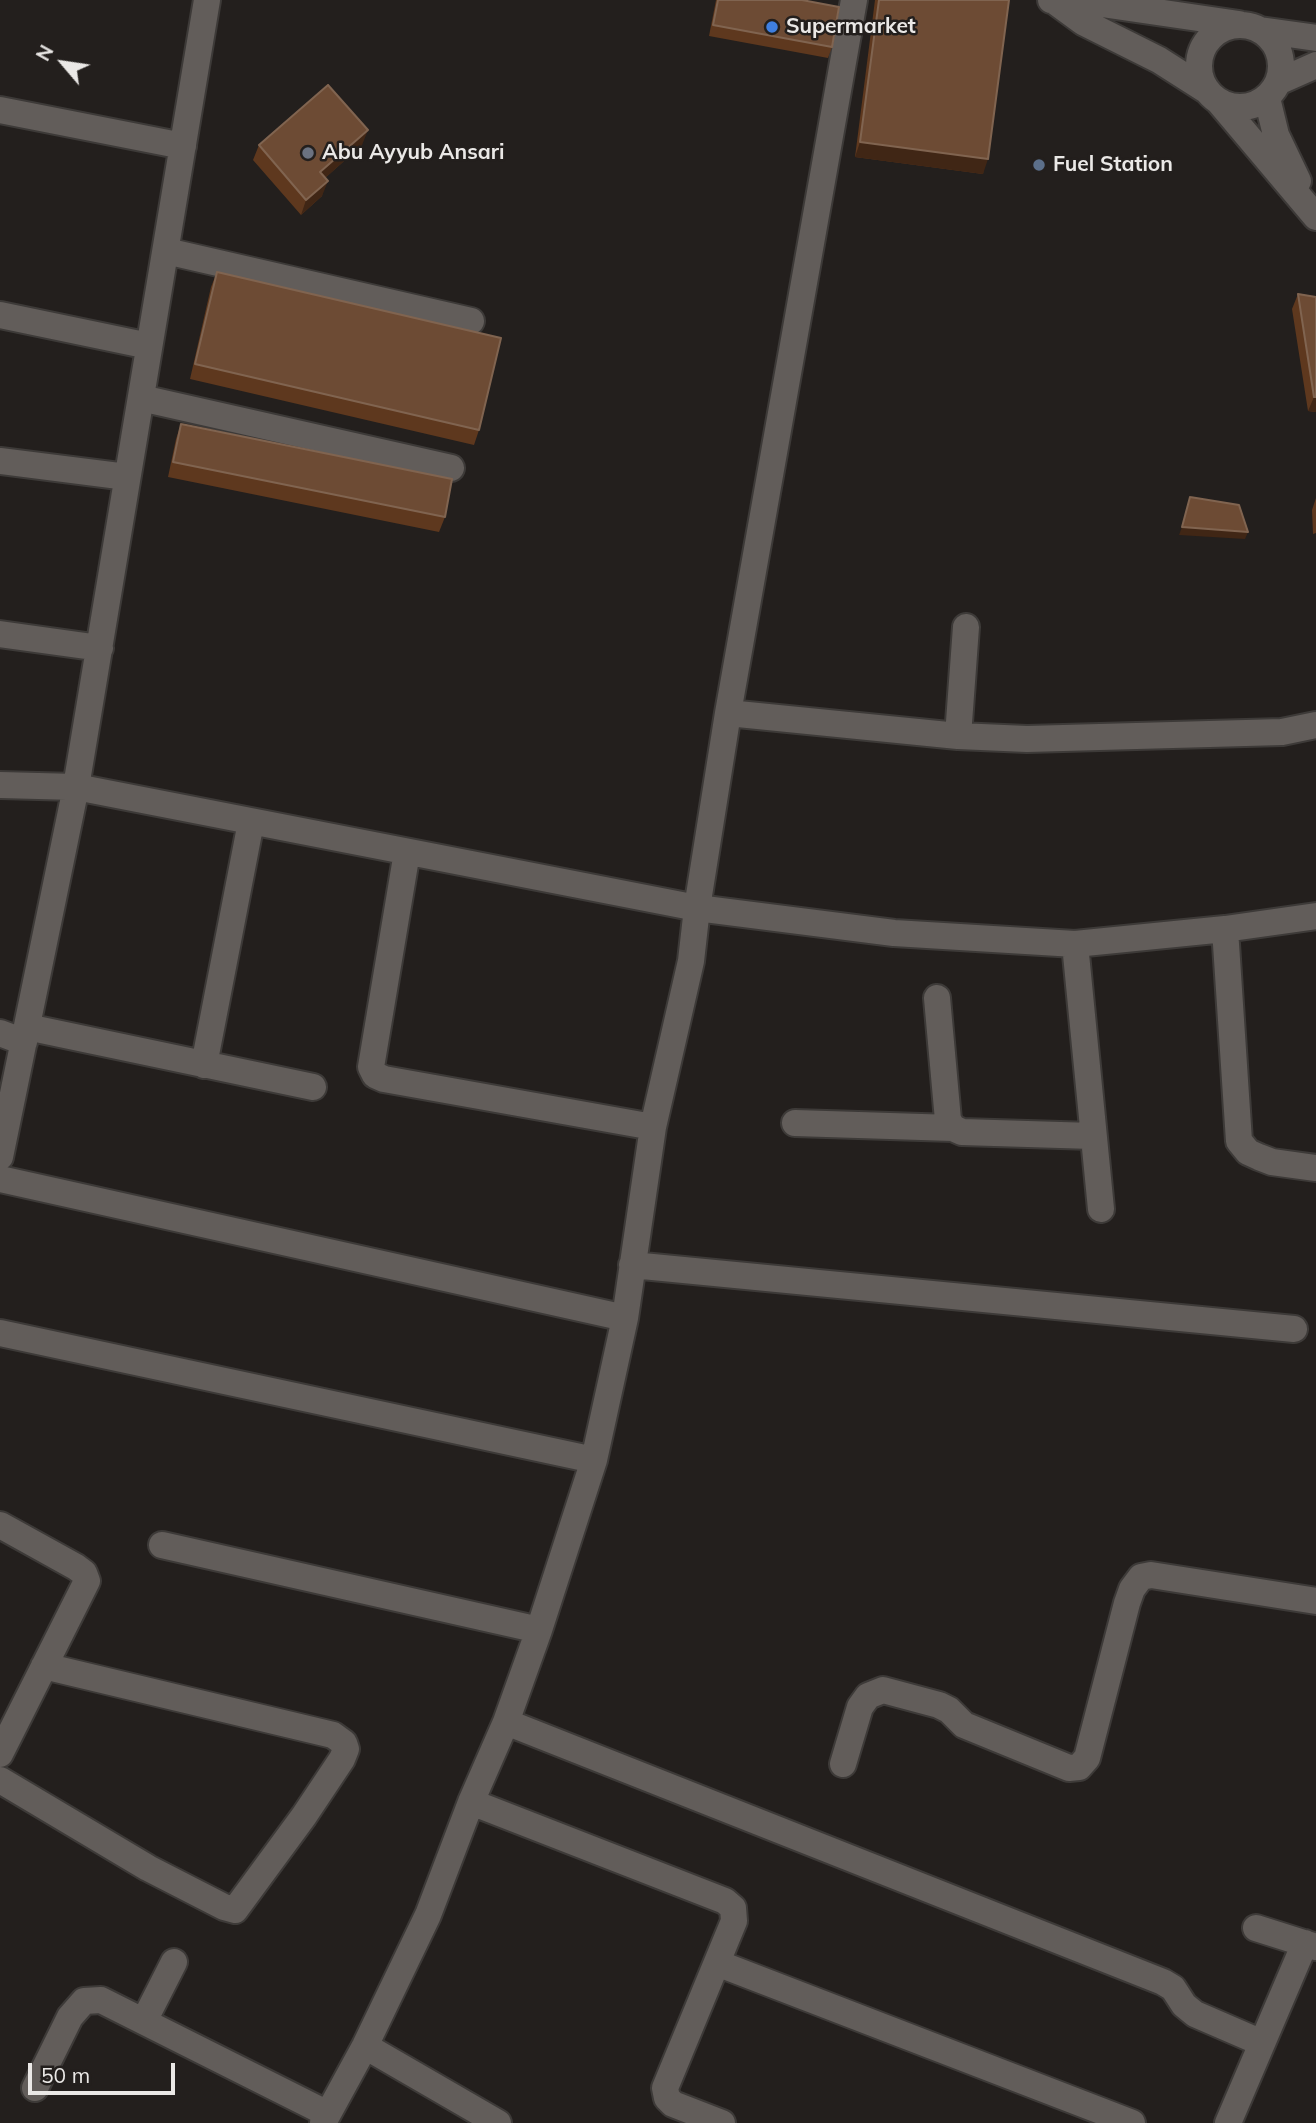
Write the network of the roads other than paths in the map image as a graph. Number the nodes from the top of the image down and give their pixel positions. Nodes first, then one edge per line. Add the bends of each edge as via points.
1 (206, 0) edge
2 (854, 0) edge
3 (1052, 0) edge
4 (1242, 19) edge
5 (1316, 38) edge
6 (1316, 65) edge
7 (1273, 90) junction
8 (1213, 96) junction
9 (0, 110) edge
10 (183, 146) junction
11 (1316, 217) edge
12 (166, 251) junction
13 (0, 315) edge
14 (471, 321) dead end
15 (149, 346) junction
16 (141, 398) junction
17 (0, 461) edge
18 (450, 468) dead end
19 (127, 477) junction
20 (966, 627) dead end
21 (0, 634) edge
22 (100, 648) junction
23 (728, 713) junction
24 (1316, 725) edge
25 (958, 736) junction
26 (0, 785) edge
27 (76, 788) junction
28 (251, 822) junction
29 (408, 852) junction
30 (697, 908) junction
31 (1316, 916) edge
32 (1225, 929) junction
33 (1074, 944) junction
34 (937, 998) dead end
35 (17, 1034) edge
36 (204, 1065) junction
37 (313, 1087) dead end
38 (795, 1123) dead end
39 (653, 1127) junction
40 (953, 1128) junction
41 (1093, 1136) junction
42 (0, 1157) edge
43 (1316, 1168) edge
44 (0, 1178) edge
45 (1101, 1209) dead end
46 (632, 1265) junction
47 (625, 1318) junction
48 (1294, 1329) dead end
49 (0, 1333) edge
50 (594, 1460) junction
51 (0, 1525) edge
52 (162, 1545) dead end
53 (1316, 1601) edge
54 (539, 1630) junction
55 (44, 1667) junction
56 (506, 1722) junction
57 (0, 1754) edge
58 (843, 1764) dead end
59 (0, 1780) edge
60 (471, 1802) junction
61 (1256, 1928) dead end
62 (1310, 1945) edge
63 (174, 1962) dead end
64 (717, 1963) junction
65 (144, 2021) junction
66 (1262, 2043) junction
67 (365, 2046) junction
68 (35, 2088) dead end
69 (325, 2119) edge
70 (498, 2123) edge
71 (722, 2123) edge
72 (1132, 2123) edge
73 (1228, 2123) edge

1 - 10 street
2 - 23 street
3 - 4 street
3 - 8 street
4 - 5 street
4 - 7 street via 1275,43 1279,52 1281,72
4 - 8 street via 1216,33 1203,47 1199,73
6 - 7 street
7 - 8 street via 1259,103 1239,108
7 - 11 street via 1276,135
8 - 11 street
9 - 10 street
10 - 12 street
12 - 14 street
12 - 15 street
13 - 15 street
15 - 16 street
16 - 18 street
16 - 19 street
17 - 19 street
19 - 22 street
20 - 25 street
21 - 22 street
22 - 27 street
23 - 25 street
23 - 30 street
24 - 25 street via 1282,732
26 - 27 street
27 - 28 street
27 - 35 street
28 - 29 street
28 - 36 street
29 - 30 street
29 - 39 street via 371,1067 375,1075
30 - 33 street via 894,933
30 - 39 street via 691,961
31 - 32 street
32 - 33 street
32 - 43 street via 1239,1142 1248,1152 1272,1162
33 - 41 street
34 - 40 street via 948,1120
35 - 36 street
35 - 42 street
36 - 37 street
38 - 40 street
39 - 46 street
40 - 41 street
41 - 45 street
44 - 47 street
46 - 47 street
46 - 48 street
47 - 50 street
49 - 50 street
50 - 54 street
51 - 55 street via 84,1573 86,1581
52 - 54 street
53 - 58 street via 1151,1574 1141,1577 1127,1603 1087,1758 1079,1767 1069,1768 964,1725 940,1705 883,1690 868,1696 860,1707
54 - 56 street
55 - 57 street
55 - 59 street via 333,1735 346,1749 235,1910 148,1868
56 - 60 street
56 - 66 street via 1163,1982 1173,1987 1195,2014
60 - 64 street via 725,1901 733,1908 734,1920
60 - 67 street via 428,1915
61 - 62 street
62 - 66 street
63 - 65 street
64 - 71 street via 665,2088 673,2104
64 - 72 street
65 - 68 street via 101,2000 84,2001 70,2017
65 - 69 street
66 - 73 street
67 - 69 street
67 - 70 street

